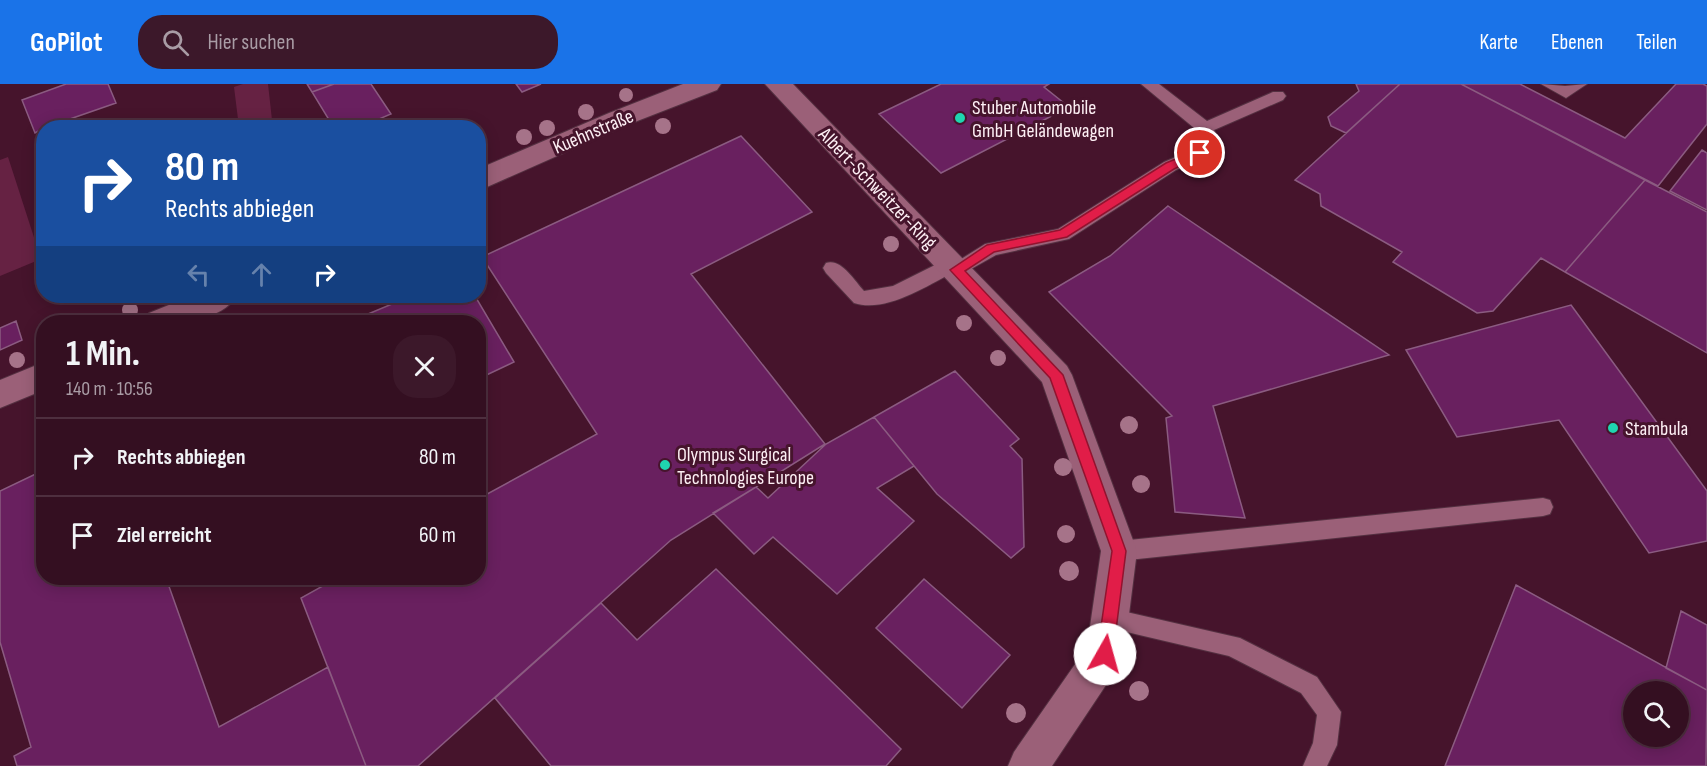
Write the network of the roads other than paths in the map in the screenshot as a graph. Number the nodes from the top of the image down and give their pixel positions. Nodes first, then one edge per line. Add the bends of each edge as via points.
1 (708, 84) edge
2 (778, 84) edge
3 (1149, 84) edge
4 (1549, 84) edge
5 (1579, 84) edge
6 (1278, 96) dead end
7 (1205, 128) junction
8 (486, 177) edge
9 (832, 268) dead end
10 (954, 268) junction
11 (205, 303) edge
12 (176, 315) edge
13 (36, 378) edge
14 (0, 394) edge
15 (1544, 507) dead end
16 (1119, 551) junction
17 (1109, 619) junction
18 (1028, 766) edge
19 (1315, 766) edge

1 - 8 street, Kuehnstraße
2 - 10 street, Albert-Schweitzer-Ring
3 - 7 lane
4 - 5 lane via 1566,93
6 - 7 lane
7 - 10 lane via 1215,146 1170,166 1063,234 991,249
9 - 10 lane via 860,298 878,298
10 - 16 street, Albert-Schweitzer-Ring via 1056,375
11 - 12 street
13 - 14 street
15 - 16 lane
16 - 17 street, Albert-Schweitzer-Ring
17 - 18 street, Albert-Schweitzer-Ring via 1105,654
17 - 19 lane via 1232,646 1309,685 1329,712 1325,745

